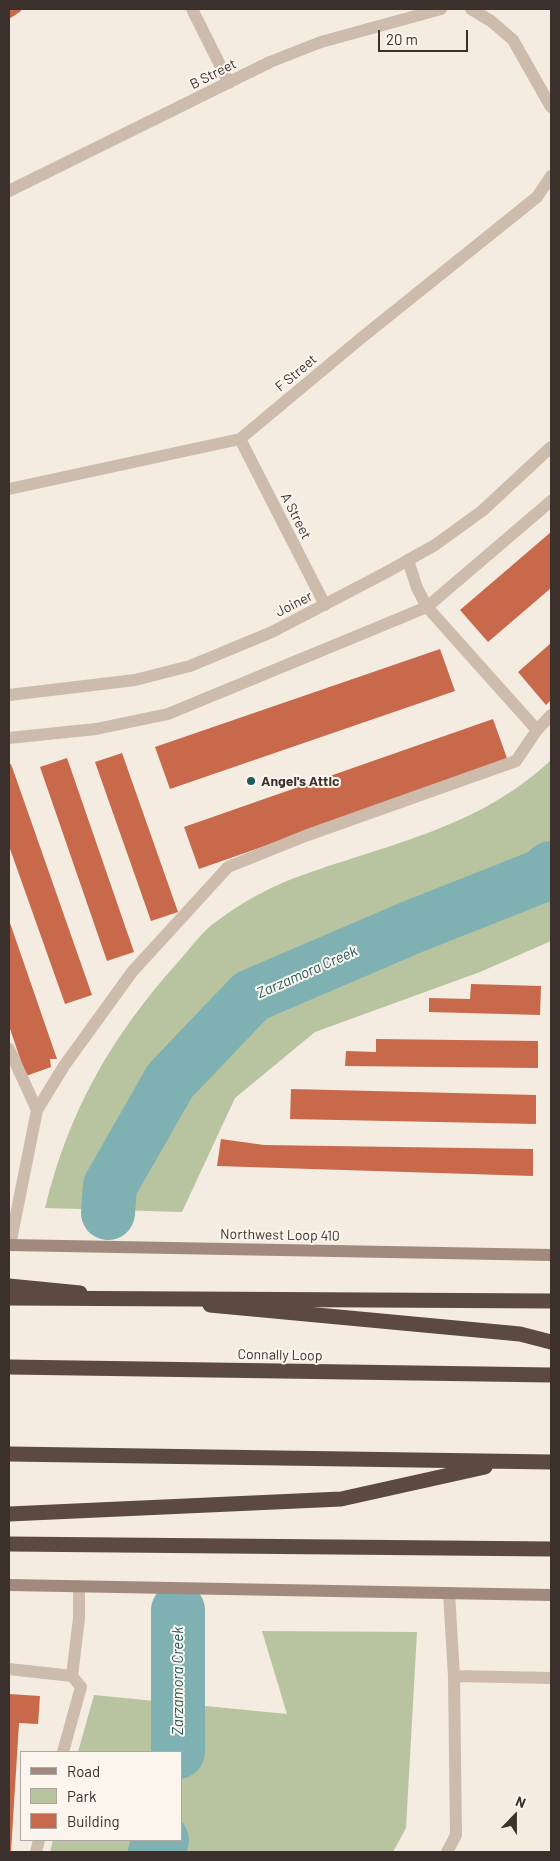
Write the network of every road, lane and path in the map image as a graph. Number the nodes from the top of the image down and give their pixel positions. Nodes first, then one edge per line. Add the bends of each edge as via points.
1 (192, 9) edge
2 (441, 9) edge
3 (470, 9) edge
4 (229, 83) junction
5 (551, 107) edge
6 (551, 176) edge
7 (9, 191) edge
8 (240, 439) junction
9 (551, 447) edge
10 (9, 489) edge
11 (551, 501) edge
12 (408, 560) junction
13 (325, 606) junction
14 (427, 607) junction
15 (9, 695) edge
16 (551, 715) edge
17 (536, 730) junction
18 (9, 738) edge
19 (9, 1049) edge
20 (38, 1110) junction
21 (10, 1245) edge
22 (551, 1255) edge
23 (9, 1286) edge
24 (9, 1298) edge
25 (551, 1301) edge
26 (551, 1342) edge
27 (9, 1367) edge
28 (551, 1375) edge
29 (9, 1454) edge
30 (510, 1461) junction
31 (551, 1462) edge
32 (9, 1514) edge
33 (9, 1544) edge
34 (551, 1549) edge
35 (9, 1585) edge
36 (79, 1586) junction
37 (449, 1593) junction
38 (551, 1594) edge
39 (9, 1669) edge
40 (72, 1676) junction
41 (454, 1676) junction
42 (551, 1678) edge
43 (63, 1751) edge
44 (446, 1852) edge

1 - 4 street
2 - 4 street, B Street via 321,42
3 - 5 street via 491,21 513,40
4 - 7 street, B Street
6 - 8 street, F Street via 537,196
8 - 10 street, F Street
8 - 13 street, A Street
9 - 12 street, Joiner via 482,511
11 - 14 street
12 - 13 street, Joiner
12 - 14 street
13 - 15 street, Joiner via 190,666 134,680
14 - 17 street
14 - 18 street via 168,714 96,729
16 - 17 street
17 - 20 street via 516,761 228,867 132,972 64,1066
19 - 20 street
20 - 21 street
21 - 22 main road, Northwest Loop 410
23 - 26 highway via 520,1334
24 - 25 highway, bridge
27 - 28 highway, Connally Loop
29 - 30 highway
30 - 31 highway
30 - 32 highway via 341,1499
33 - 34 highway
35 - 36 main road
36 - 37 main road
36 - 40 street via 78,1636
37 - 38 main road
37 - 41 street
39 - 40 street
40 - 43 street via 81,1687
41 - 42 street
41 - 44 street via 456,1836

